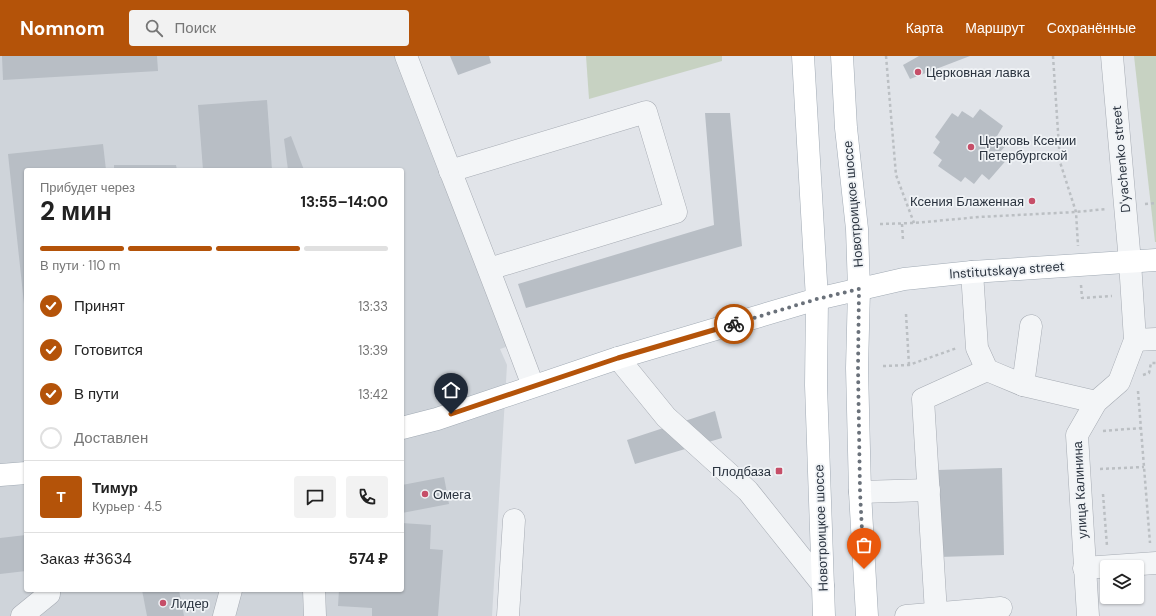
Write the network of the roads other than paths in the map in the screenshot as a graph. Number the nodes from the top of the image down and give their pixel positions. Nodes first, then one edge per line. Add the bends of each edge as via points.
1 (406, 56) edge
2 (803, 56) edge
3 (842, 56) edge
4 (1112, 56) edge
5 (450, 171) junction
6 (1156, 260) edge
7 (1130, 262) junction
8 (489, 269) junction
9 (972, 272) junction
10 (859, 289) junction
11 (817, 299) junction
12 (1031, 326) dead end
13 (1146, 340) edge
14 (618, 358) junction
15 (987, 370) junction
16 (1023, 385) junction
17 (533, 386) junction
18 (1096, 402) junction
19 (404, 427) edge
20 (24, 473) edge
21 (0, 475) edge
22 (929, 490) junction
23 (860, 492) junction
24 (514, 520) dead end
25 (1153, 553) edge
26 (1084, 568) junction
27 (823, 586) junction
28 (49, 592) edge
29 (230, 592) edge
30 (314, 592) edge
31 (1001, 608) dead end
32 (936, 614) junction
33 (22, 616) edge
34 (224, 616) edge
35 (315, 616) edge
36 (508, 616) edge
37 (824, 616) edge
38 (867, 616) edge
39 (906, 616) edge
40 (1088, 616) edge

1 - 5 street
2 - 11 main road, Новотроицкое шоссе
3 - 10 main road, Новотроицкое шоссе via 846,128 857,229
4 - 7 street, D'yachenko street
5 - 8 street
5 - 8 street via 646,112 676,212
6 - 7 main road, Institutskaya street
7 - 9 main road, Institutskaya street
7 - 13 street, улица Калинина
8 - 17 street
9 - 10 main road, Institutskaya street via 904,279
9 - 15 street via 977,348
10 - 11 main road, Institutskaya street
10 - 23 main road, Новотроицкое шоссе
11 - 14 main road, Institutskaya street
11 - 27 main road, Новотроицкое шоссе via 816,385
12 - 16 street
13 - 18 street, улица Калинина via 1119,382
14 - 17 main road, Institutskaya street
14 - 27 street via 666,417 748,491
15 - 16 street
15 - 22 street via 923,399
16 - 18 street
17 - 19 main road, Institutskaya street via 437,419
18 - 26 street, улица Калинина via 1077,435
20 - 21 main road
22 - 23 street
22 - 32 street
23 - 38 main road, Новотроицкое шоссе
24 - 36 street
25 - 26 street
26 - 40 street, улица Калинина
27 - 37 main road, Новотроицкое шоссе
28 - 33 street
29 - 34 street
30 - 35 street
31 - 32 street
32 - 39 street

